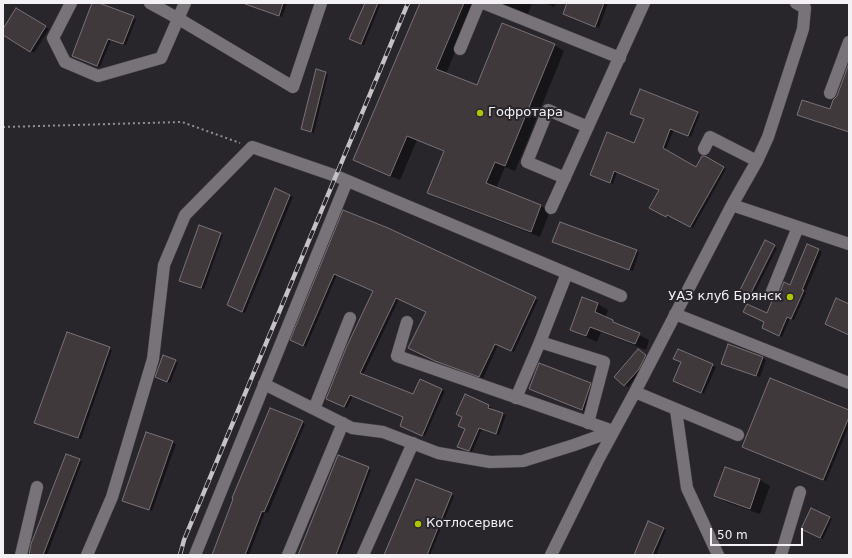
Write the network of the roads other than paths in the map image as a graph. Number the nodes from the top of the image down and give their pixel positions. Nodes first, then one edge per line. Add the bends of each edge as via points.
1 (71, 3) edge
2 (150, 3) edge
3 (185, 3) edge
4 (321, 3) edge
5 (479, 3) edge
6 (483, 3) edge
7 (644, 3) edge
8 (796, 3) edge
9 (179, 19) junction
10 (849, 42) edge
11 (460, 49) dead end
12 (620, 58) junction
13 (830, 93) dead end
14 (588, 127) junction
15 (704, 149) dead end
16 (757, 161) junction
17 (565, 178) junction
18 (347, 181) junction
19 (732, 205) junction
20 (551, 208) dead end
21 (798, 227) junction
22 (849, 244) edge
23 (567, 273) junction
24 (771, 294) dead end
25 (621, 296) dead end
26 (675, 314) junction
27 (350, 318) dead end
28 (407, 322) dead end
29 (540, 342) junction
30 (849, 382) edge
31 (264, 384) junction
32 (635, 392) junction
33 (516, 398) junction
34 (314, 409) junction
35 (676, 410) junction
36 (343, 423) junction
37 (588, 423) junction
38 (613, 431) junction
39 (738, 435) dead end
40 (413, 444) junction
41 (37, 487) dead end
42 (800, 492) dead end
43 (21, 555) edge
44 (87, 555) edge
45 (195, 555) edge
46 (288, 555) edge
47 (363, 555) edge
48 (551, 555) edge
49 (718, 555) edge
50 (781, 555) edge

1 - 9 street via 53,38 65,62 98,76 161,58
2 - 9 street
3 - 9 street
4 - 9 street via 293,87
5 - 11 street
6 - 12 street
7 - 12 street
8 - 16 street via 805,8 803,30 768,137
10 - 13 street
12 - 14 street
14 - 17 street
14 - 17 street via 548,110 527,162
15 - 16 street via 710,137
16 - 19 street
17 - 20 street
18 - 23 street
18 - 31 street
18 - 44 street via 252,147 184,215 164,264 153,359 112,497
19 - 21 street
19 - 26 street
21 - 22 street
21 - 24 street
23 - 25 street
23 - 29 street
26 - 30 street
26 - 32 street
27 - 34 street
28 - 33 street via 397,356
29 - 33 street
29 - 37 street via 604,362
31 - 34 street
31 - 45 street
32 - 35 street
32 - 38 street
33 - 37 street
34 - 36 street
35 - 39 street
35 - 49 street via 687,488
36 - 40 street via 352,428 383,432
36 - 46 street
37 - 38 street
38 - 40 street via 523,461 483,461 438,454
38 - 48 street
40 - 47 street
41 - 43 street
42 - 50 street

